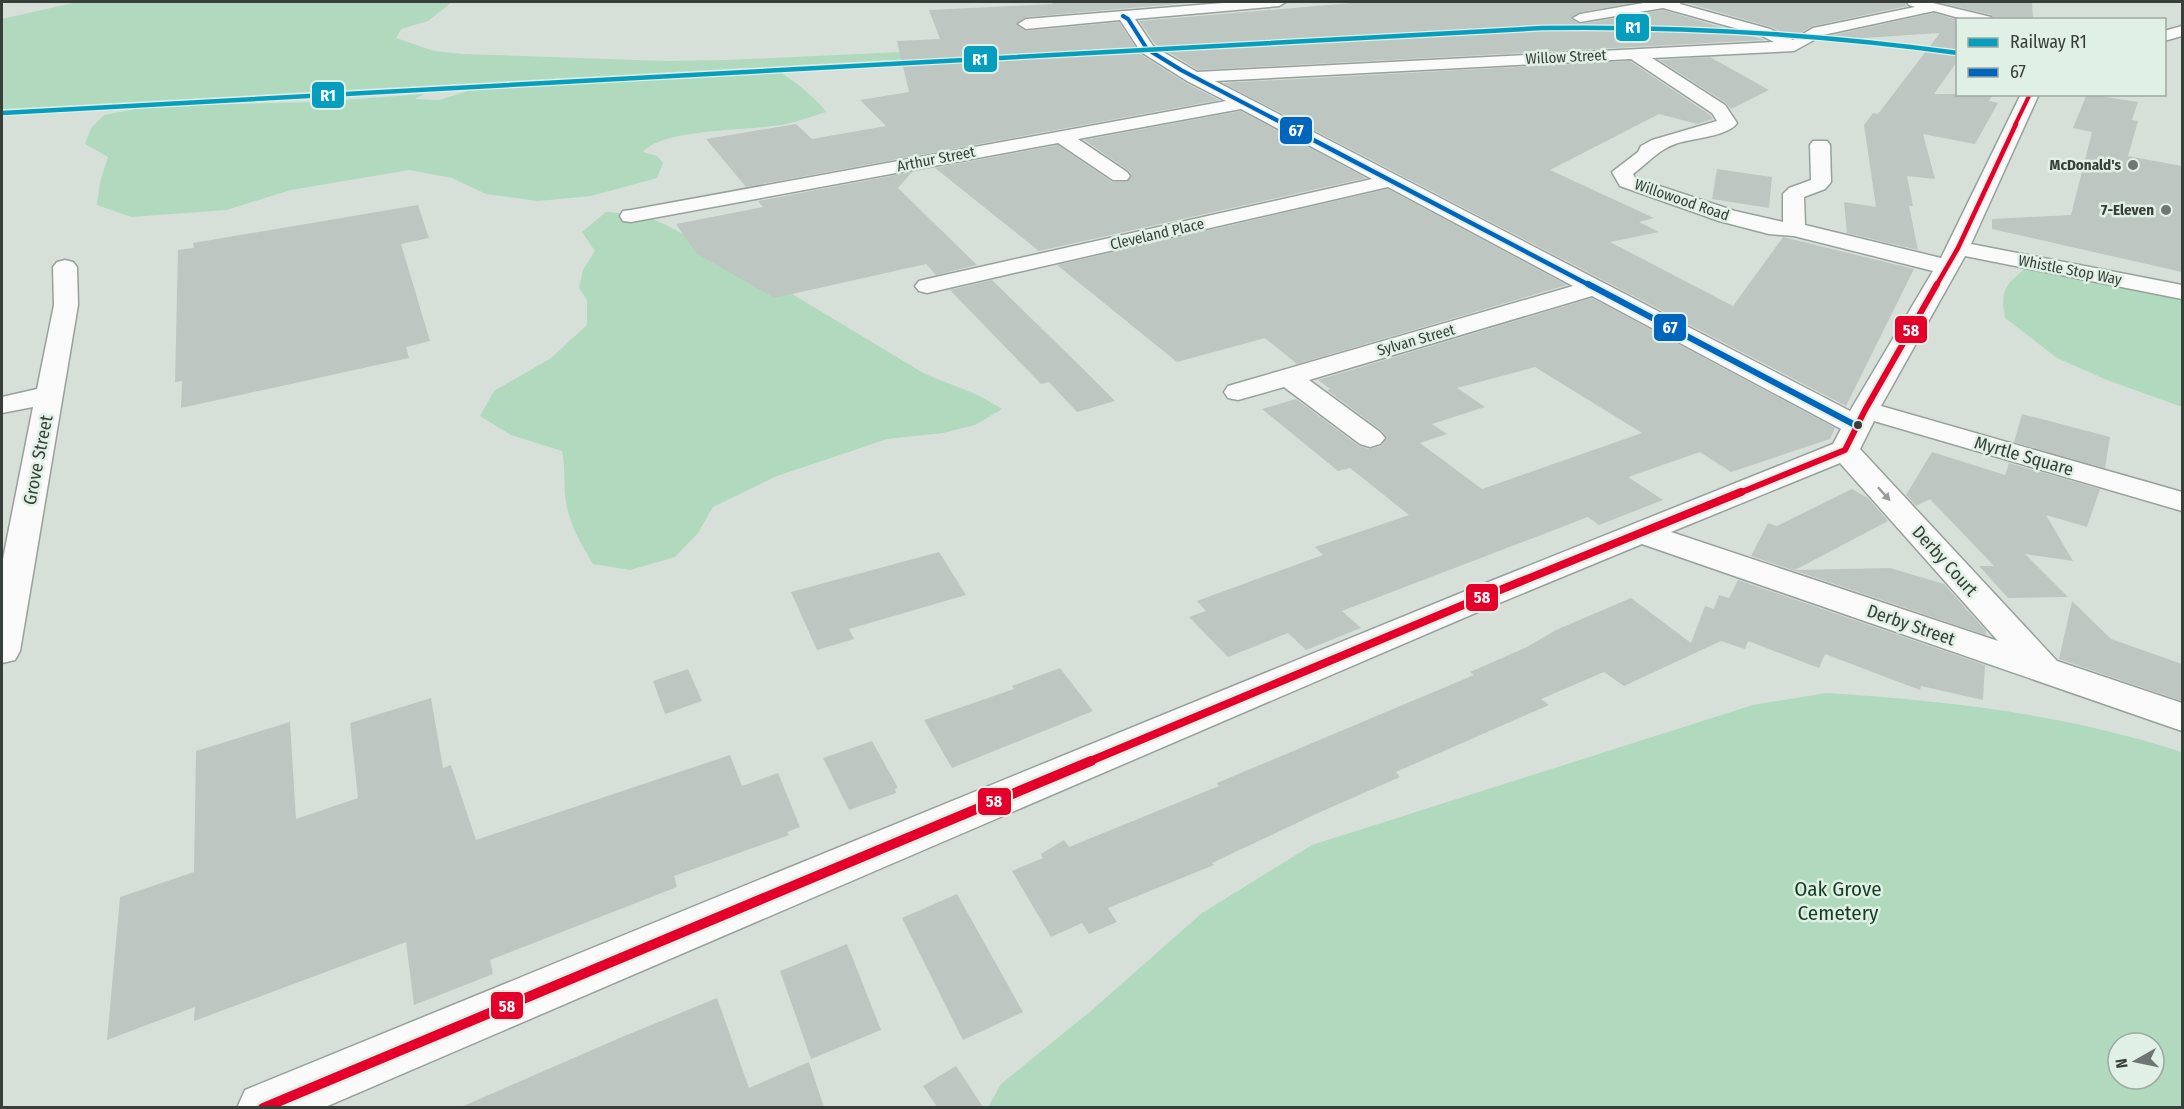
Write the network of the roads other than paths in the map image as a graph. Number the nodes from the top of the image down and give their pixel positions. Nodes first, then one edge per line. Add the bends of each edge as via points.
1 (1279, 2) edge
2 (1665, 2) edge
3 (1914, 2) edge
4 (1934, 7) junction
5 (1123, 16) junction
6 (1580, 18) dead end
7 (1978, 18) edge
8 (1026, 24) dead end
9 (2182, 32) edge
10 (2166, 36) edge
11 (1794, 46) junction
12 (1634, 54) junction
13 (1193, 77) junction
14 (2029, 96) edge
15 (1242, 103) junction
16 (1061, 136) junction
17 (1820, 145) dead end
18 (1120, 176) dead end
19 (1388, 181) junction
20 (631, 216) dead end
21 (1794, 229) junction
22 (1953, 258) junction
23 (65, 267) dead end
24 (927, 286) dead end
25 (1593, 288) junction
26 (2182, 291) edge
27 (1289, 378) junction
28 (1239, 393) dead end
29 (50, 395) junction
30 (2, 405) edge
31 (1856, 429) junction
32 (1370, 438) dead end
33 (2182, 502) edge
34 (15, 506) edge
35 (1641, 533) junction
36 (2, 651) edge
37 (2045, 671) junction
38 (2182, 717) edge
39 (263, 1107) edge

1 - 5 street
2 - 6 street
2 - 11 street via 1765,32
3 - 4 street
4 - 7 street
4 - 11 street, Willow Street via 1818,31
5 - 8 street
5 - 13 street via 1147,49
9 - 10 street
11 - 12 street, Willow Street
12 - 13 street, Willow Street
12 - 21 street, Willowood Road via 1719,109 1728,123 1662,140 1622,172 1627,182 1727,216
13 - 15 street
14 - 22 street
15 - 16 street, Arthur Street
15 - 19 street
16 - 18 street
16 - 20 street, Arthur Street
17 - 21 street via 1821,182 1793,194
19 - 24 street, Cleveland Place
19 - 25 street
21 - 22 street, Willowood Road
22 - 26 street, Whistle Stop Way
22 - 31 street
23 - 29 street, Grove Street via 66,305
25 - 27 street, Sylvan Street
25 - 31 street
27 - 28 street, Sylvan Street
27 - 32 street
29 - 30 street
29 - 34 street, Grove Street
31 - 33 street, Myrtle Square
31 - 35 street
31 -> 37 street, Derby Court
34 - 36 street, Grove Street
35 - 37 street, Derby Street
35 - 39 street
37 - 38 street, Derby Street

